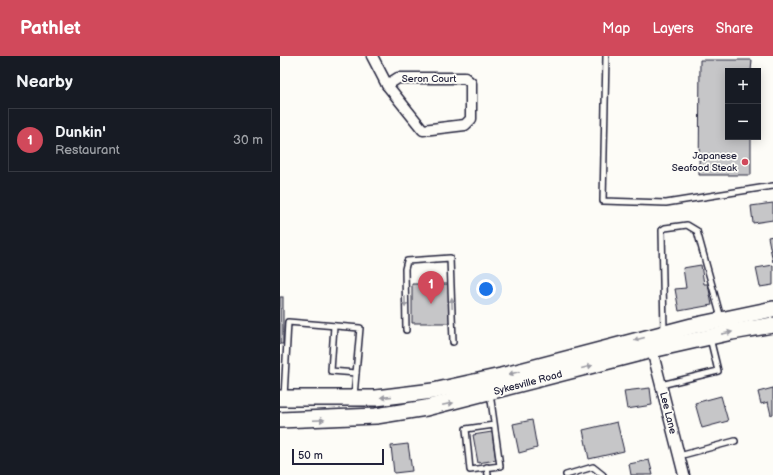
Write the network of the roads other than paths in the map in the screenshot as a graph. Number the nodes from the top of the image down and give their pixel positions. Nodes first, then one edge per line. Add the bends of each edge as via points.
1 (372, 56) edge
2 (606, 56) edge
3 (387, 85) junction
4 (773, 186) edge
5 (773, 309) edge
6 (721, 319) junction
7 (773, 325) edge
8 (334, 326) junction
9 (406, 330) dead end
10 (664, 333) junction
11 (710, 337) junction
12 (453, 342) dead end
13 (652, 350) junction
14 (356, 373) junction
15 (661, 385) junction
16 (490, 393) junction
17 (282, 398) edge
18 (354, 399) junction
19 (280, 420) edge
20 (494, 425) junction
21 (736, 441) dead end
22 (679, 456) junction
23 (487, 468) junction
24 (488, 475) edge
25 (566, 475) edge
26 (604, 475) edge
27 (684, 475) edge

1 - 3 street, Seron Court
2 - 4 lane via 603,201 666,202
3 - 3 street, Seron Court via 398,78 465,78 471,82 471,119 465,125 423,130
5 - 6 main road, Sykesville Road
6 - 10 main road, Sykesville Road
6 - 10 lane via 697,231 687,225 664,228
11 -> 7 main road, Sykesville Road
8 - 14 lane via 331,371
8 - 14 lane via 360,328
8 - 17 lane via 288,322
12 -> 9 lane via 450,258 407,261
10 -> 18 main road, Sykesville Road via 455,387 408,395
11 - 13 main road, Sykesville Road
11 - 15 lane via 718,371
13 - 15 street, Lee Lane
16 -> 13 main road, Sykesville Road
14 - 18 lane
15 - 22 street, Lee Lane
19 -> 16 main road, Sykesville Road via 376,416 426,408
16 - 20 lane
17 - 18 main road, Sykesville Road
20 - 23 lane via 500,466
20 - 23 lane via 466,429 470,470
21 - 22 lane
22 - 27 street, Lee Lane
23 - 24 lane
25 - 26 lane via 593,467

